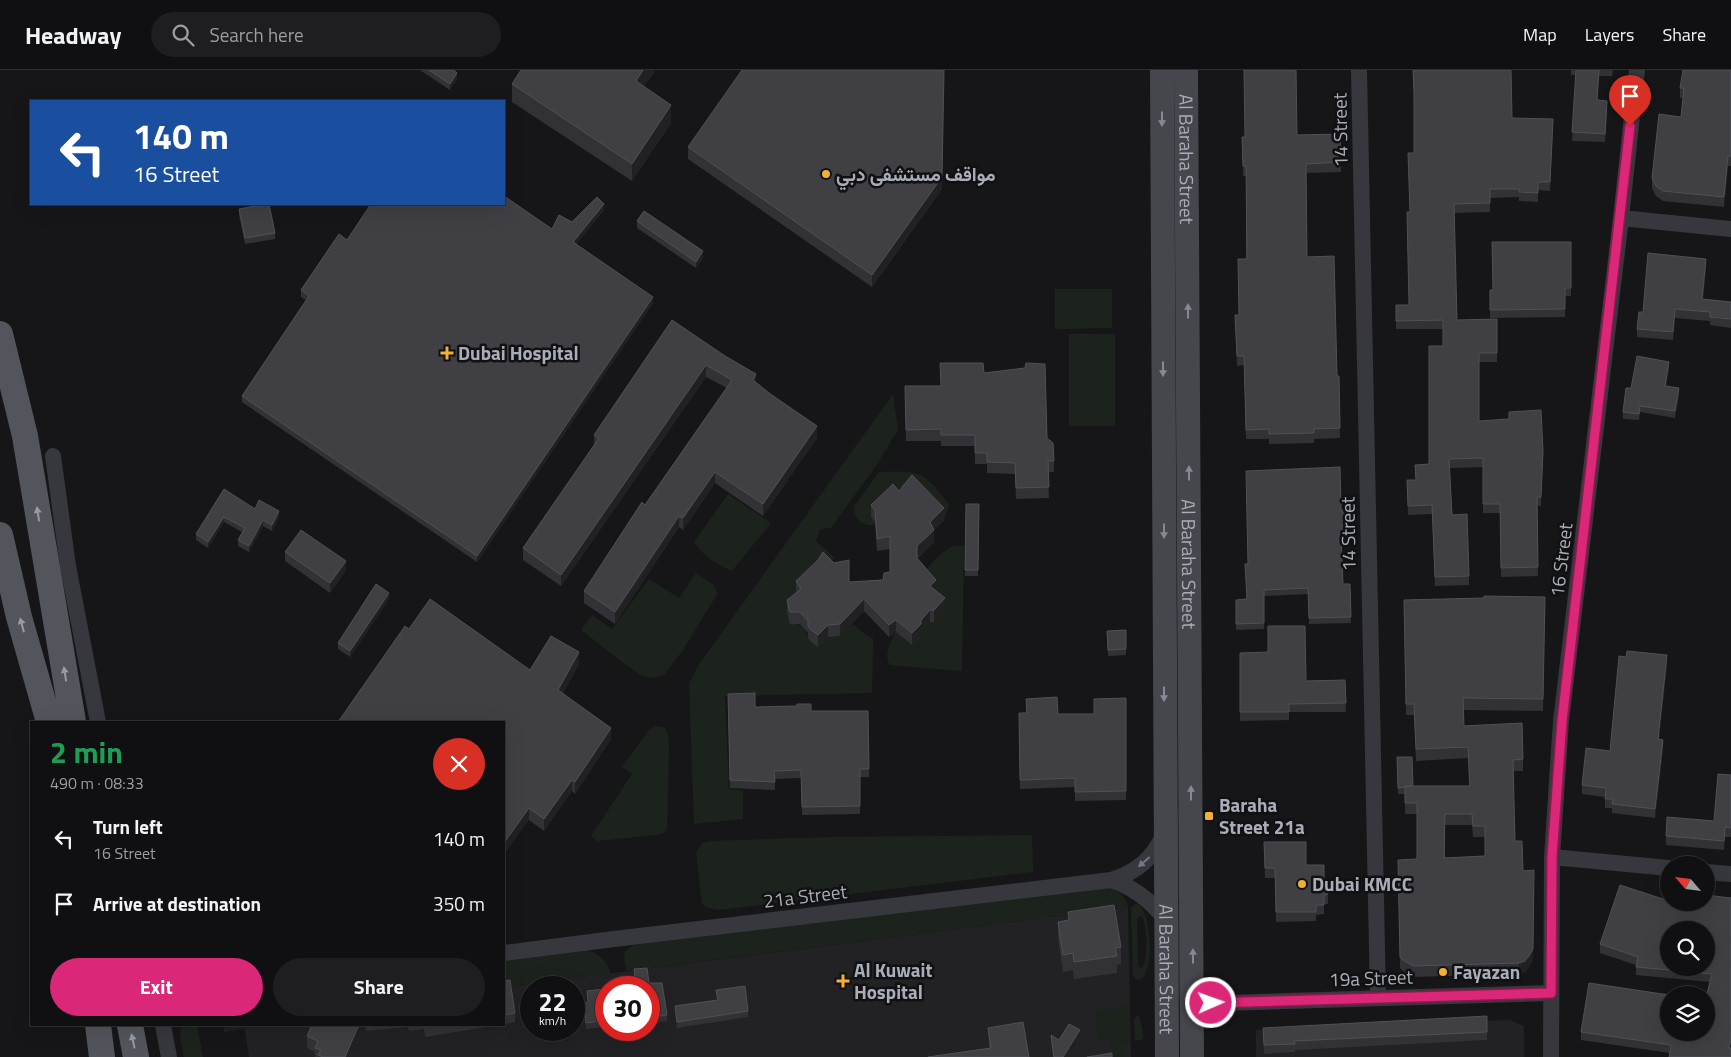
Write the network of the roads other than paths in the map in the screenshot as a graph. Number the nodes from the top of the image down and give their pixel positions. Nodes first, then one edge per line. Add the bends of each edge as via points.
1 (1162, 70) edge
2 (1186, 70) edge
3 (1359, 70) edge
4 (1636, 70) edge
5 (1162, 161) junction
6 (1144, 189) dead end
7 (1621, 218) junction
8 (1731, 229) edge
9 (0, 334) edge
10 (53, 456) dead end
11 (0, 534) edge
12 (49, 721) edge
13 (73, 721) edge
14 (98, 721) edge
15 (1165, 832) junction
16 (1552, 857) junction
17 (1660, 867) edge
18 (1715, 873) edge
19 (1731, 874) edge
20 (1111, 880) junction
21 (1166, 920) junction
22 (505, 953) edge
23 (1551, 993) junction
24 (1378, 998) junction
25 (1192, 1004) junction
26 (98, 1026) edge
27 (130, 1026) edge
28 (163, 1026) edge
29 (102, 1057) edge
30 (136, 1057) edge
31 (169, 1057) edge
32 (1168, 1057) edge
33 (1192, 1057) edge
34 (1551, 1057) edge

1 -> 5 street, Al Baraha Street
25 -> 2 street, Al Baraha Street
3 - 24 street, 14 Street
4 - 7 street, 16 Street
5 - 6 street
5 -> 15 street, Al Baraha Street
7 - 8 street
7 - 16 street, 16 Street via 1562,721
13 -> 9 main road via 25,436
10 - 14 street via 68,566
12 -> 11 main road via 19,617
15 -> 20 street, 21a Street via 1156,850 1142,865
15 - 21 street, Al Baraha Street
16 - 17 street
16 - 23 street, 16 Street
18 - 19 street
20 - 21 street via 1139,893
20 - 22 street, 21a Street
21 - 32 street, Al Baraha Street
23 - 24 street, 19a Street
23 - 34 street, 16 Street
24 - 25 street, 19a Street
25 - 33 street, Al Baraha Street
26 - 29 main road
30 -> 27 main road
28 - 31 street

